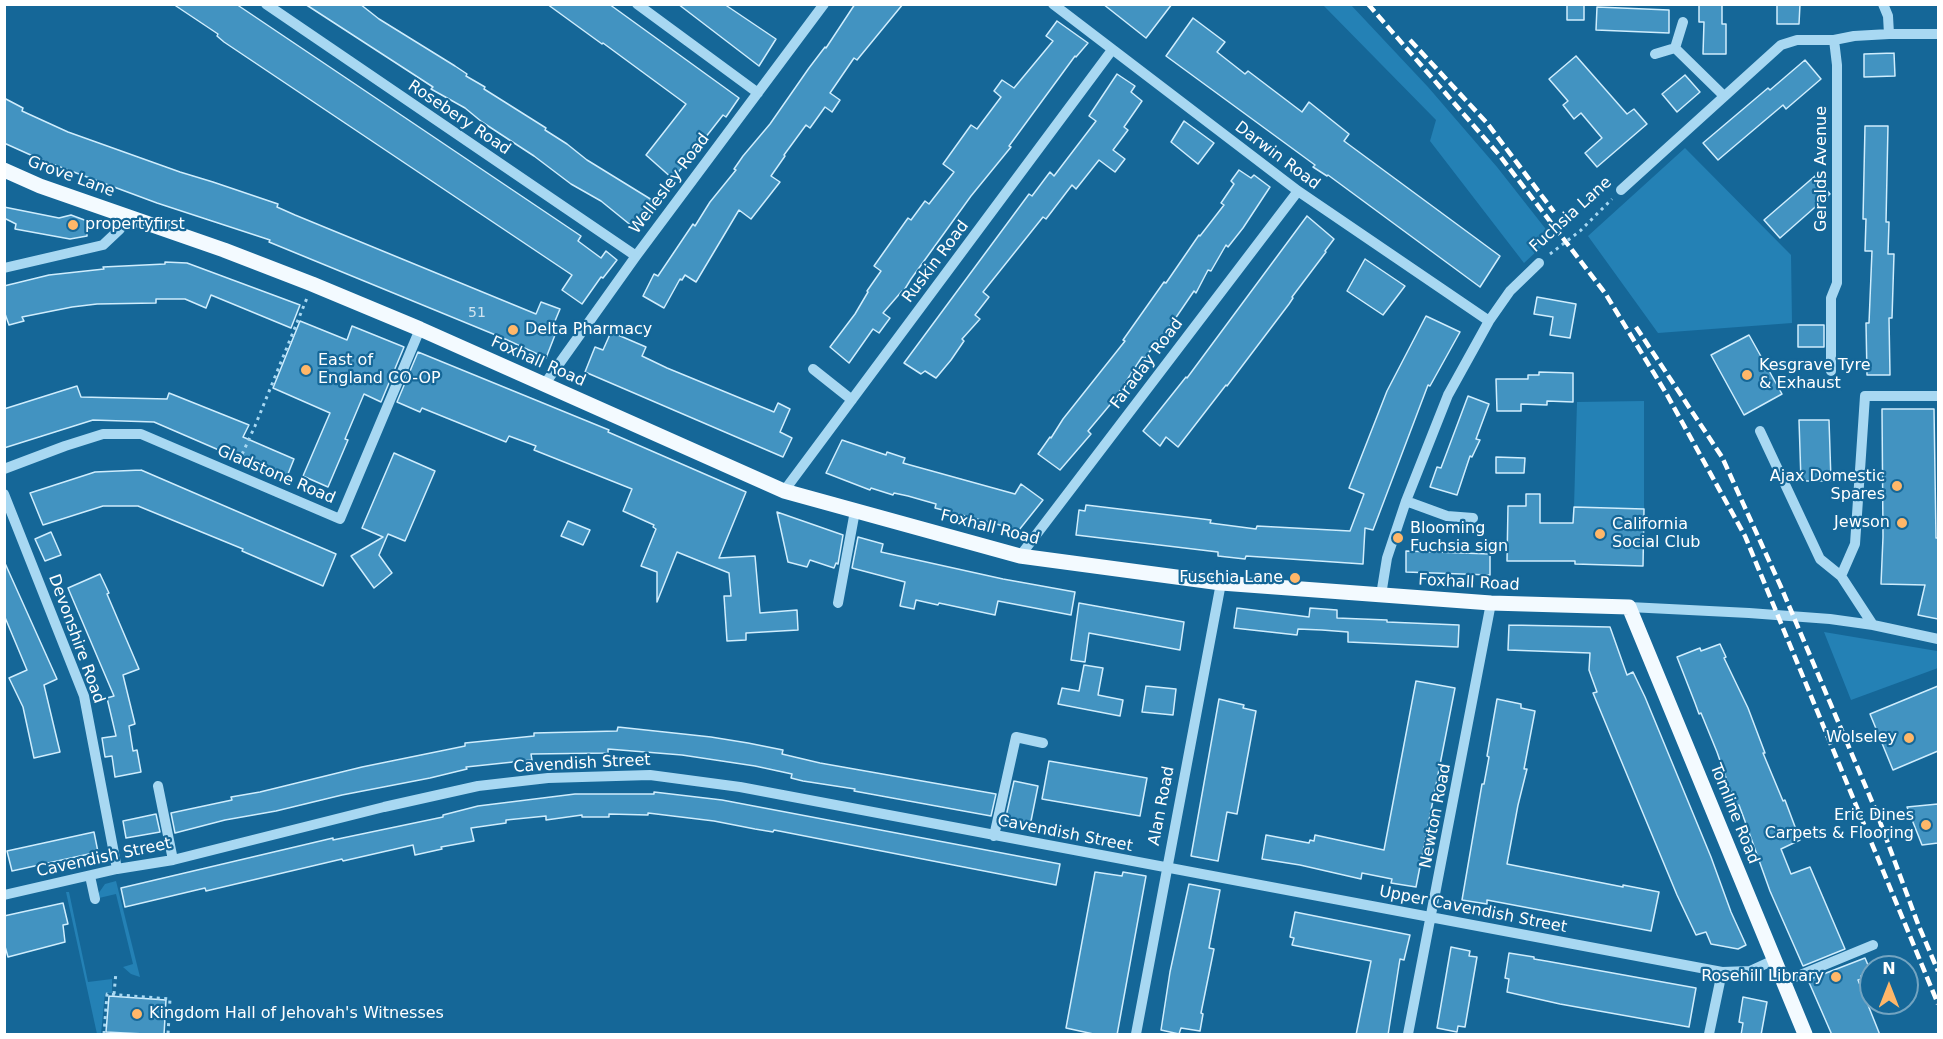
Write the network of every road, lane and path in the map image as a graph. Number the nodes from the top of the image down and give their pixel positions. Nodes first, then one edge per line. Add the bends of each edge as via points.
1 (266, 4) edge
2 (637, 4) edge
3 (824, 4) edge
4 (1053, 4) edge
5 (1883, 4) edge
6 (1683, 22) dead end
7 (1889, 34) junction
8 (1938, 34) edge
9 (1834, 40) junction
10 (1675, 48) junction
11 (1112, 50) junction
12 (1655, 54) dead end
13 (758, 93) junction
14 (1724, 96) junction
15 (4, 170) edge
16 (1621, 190) joint
17 (1298, 191) junction
18 (126, 216) junction
19 (636, 256) junction
20 (1539, 262) joint
21 (4, 268) edge
22 (312, 284) junction
23 (1489, 321) junction
24 (420, 329) junction
25 (813, 369) dead end
26 (1831, 371) dead end
27 (544, 385) junction
28 (1937, 396) edge
29 (852, 400) junction
30 (1760, 431) dead end
31 (4, 469) edge
32 (232, 473) junction
33 (784, 491) junction
34 (4, 494) edge
35 (1406, 501) junction
36 (855, 511) junction
37 (1473, 518) dead end
38 (1020, 556) junction
39 (1841, 576) junction
40 (1221, 583) junction
41 (1381, 595) junction
42 (838, 603) dead end
43 (1491, 603) junction
44 (1629, 607) junction
45 (1873, 625) junction
46 (1938, 639) edge
47 (1043, 743) dead end
48 (158, 786) dead end
49 (994, 836) junction
50 (173, 860) junction
51 (1166, 868) junction
52 (117, 869) junction
53 (90, 876) junction
54 (4, 895) edge
55 (94, 899) dead end
56 (1432, 918) junction
57 (1873, 945) dead end
58 (1774, 960) junction
59 (116, 972) dead end
60 (1722, 972) junction
61 (1783, 982) junction
62 (114, 994) junction
63 (104, 1035) edge
64 (168, 1035) edge
65 (1136, 1035) edge
66 (1408, 1035) edge
67 (1709, 1035) edge
68 (1805, 1035) edge

1 - 19 street, Rosebery Road
2 - 13 street
3 - 13 street, Wellesley Road
4 - 11 street, Darwin Road
5 - 7 street
6 - 10 street
7 - 8 street, Fuchsia Lane
7 - 9 street, Fuchsia Lane
9 - 14 street, Fuchsia Lane via 1797,40 1781,45
9 - 26 street, Geralds Avenue via 1837,273 1831,298
10 - 12 street
10 - 14 street
11 - 17 street, Darwin Road
11 - 29 street, Ruskin Road
13 - 19 street, Wellesley Road
14 - 16 street, Fuchsia Lane
15 - 18 main road, Grove Lane
16 - 20 path, Fuchsia Lane via 1580,231
17 - 23 street, Darwin Road
17 - 38 street, Faraday Road
18 - 21 street via 103,245
18 - 22 main road, Foxhall Road
19 - 27 street, Wellesley Road
20 - 23 street, Fuchsia Lane via 1510,291
22 - 24 main road, Foxhall Road
22 - 32 path
23 - 35 street, Fuchsia Lane via 1448,395
24 - 27 main road, Foxhall Road
24 - 32 street, Gladstone Road via 340,519
25 - 29 street
27 - 33 main road, Foxhall Road
28 - 39 street via 1865,396 1855,544
29 - 33 street, Ruskin Road
30 - 39 street via 1820,559
31 - 32 street, Gladstone Road via 103,434 141,434
33 - 36 main road, Foxhall Road
34 - 52 street, Devonshire Road via 84,696
35 - 37 street via 1447,516
35 - 41 street, Fuchsia Lane via 1385,565
36 - 38 main road, Foxhall Road
36 - 42 street
38 - 40 main road, Foxhall Road
39 - 45 street
40 - 41 main road, Foxhall Road
40 - 51 street, Alan Road
41 - 43 main road, Foxhall Road
43 - 44 main road, Foxhall Road
43 - 56 street, Newton Road
44 - 45 street, Foxhall Road
44 - 58 main road, Tomline Road
45 - 46 street, Foxhall Road
47 - 49 street via 1016,737
48 - 50 street
49 - 50 street, Cavendish Street via 740,787 650,775 548,778 478,786
49 - 51 street, Cavendish Street
50 - 52 street, Cavendish Street
51 - 56 street, Upper Cavendish Street
51 - 65 street, Alan Road
52 - 53 street, Cavendish Street
53 - 54 street, Cavendish Street
53 - 55 street
56 - 60 street, Upper Cavendish Street
56 - 66 street, Newton Road
57 - 61 street
58 - 60 street, Upper Cavendish Street via 1750,971
58 - 61 main road, Tomline Road
59 - 62 path
60 - 67 street
61 - 68 main road, Tomline Road
62 - 63 path via 107,994
62 - 64 path via 170,999

